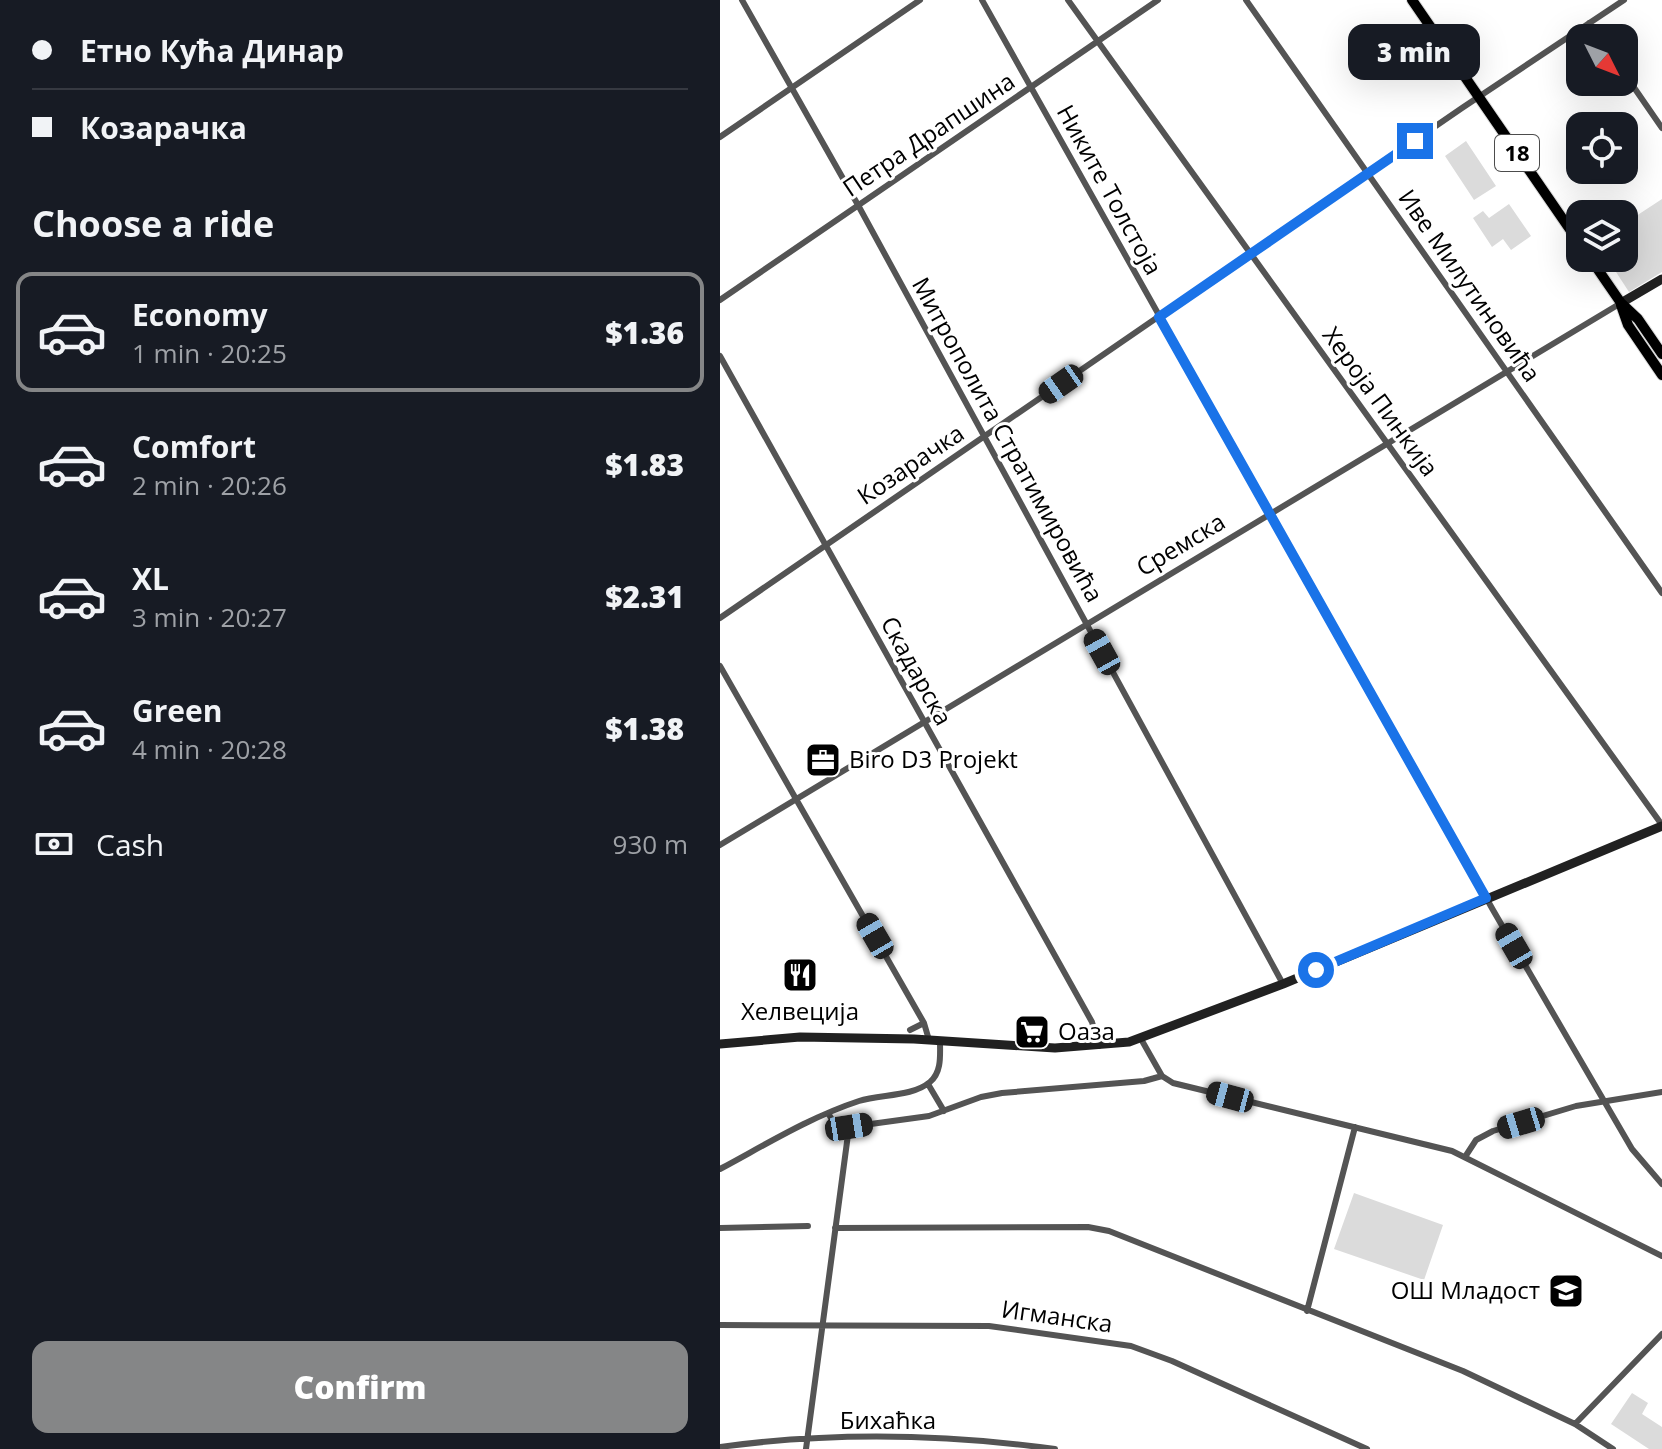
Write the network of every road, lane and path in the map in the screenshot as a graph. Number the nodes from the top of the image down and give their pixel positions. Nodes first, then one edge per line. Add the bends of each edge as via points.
1 (742, 0) edge
2 (920, 0) edge
3 (982, 0) edge
4 (1068, 0) edge
5 (1158, 0) edge
6 (1246, 0) edge
7 (1412, 0) edge
8 (1624, 0) edge
9 (1589, 23) joint
10 (1098, 42) junction
11 (792, 87) junction
12 (1031, 88) junction
13 (1638, 93) edge
14 (1479, 97) junction
15 (1662, 128) edge
16 (720, 137) edge
17 (1368, 174) junction
18 (858, 205) junction
19 (1566, 224) edge
20 (1251, 254) junction
21 (1600, 272) edge
22 (1662, 279) edge
23 (720, 300) edge
24 (1621, 303) junction
25 (1159, 317) junction
26 (1662, 354) edge
27 (720, 356) edge
28 (1508, 372) junction
29 (1662, 375) edge
30 (984, 437) junction
31 (1389, 443) junction
32 (1271, 515) junction
33 (825, 546) junction
34 (1662, 593) edge
35 (720, 618) edge
36 (1087, 624) junction
37 (720, 666) edge
38 (923, 722) junction
39 (796, 798) junction
40 (1662, 825) edge
41 (720, 845) edge
42 (1486, 898) junction
43 (1283, 984) junction
44 (924, 1023) junction
45 (910, 1030) dead end
46 (1141, 1039) junction
47 (929, 1040) junction
48 (940, 1041) junction
49 (720, 1044) edge
50 (1099, 1046) junction
51 (1160, 1073) junction
52 (928, 1084) junction
53 (1662, 1092) edge
54 (1604, 1101) junction
55 (942, 1108) junction
56 (828, 1113) junction
57 (849, 1127) junction
58 (1355, 1127) junction
59 (1465, 1157) junction
60 (720, 1169) edge
61 (1662, 1184) edge
62 (808, 1226) dead end
63 (720, 1228) edge
64 (835, 1228) junction
65 (1662, 1256) edge
66 (1307, 1311) junction
67 (720, 1325) edge
68 (822, 1325) junction
69 (1662, 1334) edge
70 (1575, 1424) junction
71 (807, 1439) junction
72 (720, 1447) edge
73 (806, 1449) edge
74 (1055, 1449) edge
75 (1367, 1449) edge
76 (1613, 1449) edge

1 - 11 street, Митрополита Стратимировића
2 - 11 street
3 - 12 street, Никите Толстоја
4 - 10 street, Хероја Пинкија
5 - 10 street, Петра Драпшина
6 - 17 street, Иве Милутиновића
7 - 14 main road, 18
8 - 9 street, Козарачка
9 - 14 street, Козарачка
10 - 12 street, Петра Драпшина
10 - 20 street, Хероја Пинкија
11 - 16 street
11 - 18 street, Митрополита Стратимировића
12 - 18 street, Петра Драпшина
12 - 25 street, Никите Толстоја
13 - 15 street
14 - 17 street, Козарачка
14 - 19 main road, 18
17 - 20 street, Козарачка
17 - 28 street, Иве Милутиновића
18 - 23 street, Петра Драпшина
18 - 30 street, Митрополита Стратимировића
20 - 25 street, Козарачка
20 - 31 street, Хероја Пинкија
21 - 24 main road
22 - 24 street, Сремска
24 - 26 main road
24 - 28 street, Сремска
24 - 29 main road via 1628,325
25 - 30 street, Козарачка
25 - 32 street, Никите Толстоја
27 - 33 street, Скадарска
28 - 31 street, Сремска
28 - 34 street, Иве Милутиновића
30 - 33 street, Козарачка
30 - 36 street, Митрополита Стратимировића
31 - 32 street, Сремска
31 - 40 street, Хероја Пинкија
32 - 36 street, Сремска
32 - 42 street, Никите Толстоја
33 - 35 street, Козарачка
33 - 38 street, Скадарска
36 - 38 street, Сремска
36 - 43 street, Митрополита Стратимировића
37 - 39 street
38 - 39 street, Сремска
38 - 50 street, Скадарска via 1092,1022
39 - 41 street, Сремска
39 - 44 street
40 - 42 street
42 - 43 street
42 - 54 street, Никите Толстоја
43 - 46 street
44 - 45 street
44 - 47 street
46 - 50 street
46 - 51 street
47 - 48 street
47 - 49 street via 800,1037
48 - 50 street
48 - 52 street via 939,1068
51 - 55 street via 1144,1081 1002,1093
51 - 58 street via 1173,1083
52 - 55 street
52 - 56 street
53 - 54 street
54 - 59 street via 1487,1133
54 - 61 street, Никите Толстоја via 1632,1149
55 - 57 street via 929,1116
56 - 57 street via 834,1123
56 - 60 street
57 - 64 street
58 - 59 street
58 - 66 street
59 - 65 street
62 - 63 street
64 - 66 street via 1098,1228
64 - 68 street
66 - 70 street via 1463,1371
67 - 68 street, Игманска
68 - 71 street
68 - 75 street, Игманска via 989,1326 1131,1346
69 - 70 street
70 - 76 street
71 - 72 street, Бихаћка
71 - 73 street
71 - 74 street, Бихаћка via 957,1440

